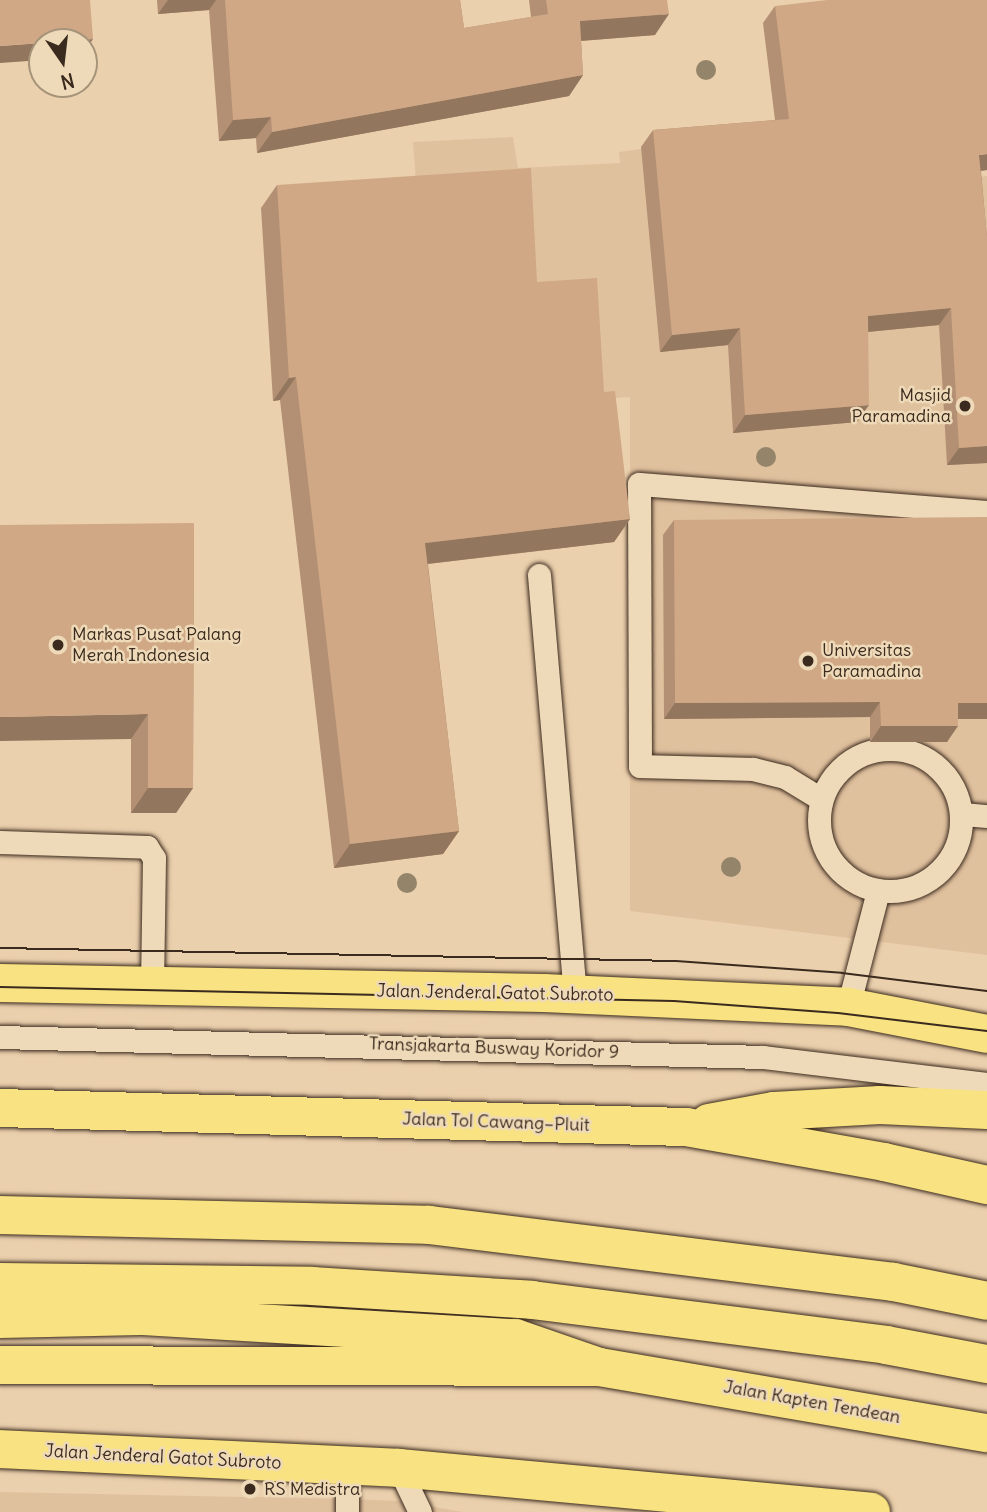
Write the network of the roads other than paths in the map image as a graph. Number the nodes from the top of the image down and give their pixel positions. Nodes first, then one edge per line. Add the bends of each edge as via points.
1 (987, 512) edge
2 (539, 575) dead end
3 (821, 799) junction
4 (963, 814) junction
5 (987, 816) edge
6 (0, 842) edge
7 (878, 891) junction
8 (0, 984) edge
9 (152, 986) junction
10 (575, 994) junction
11 (848, 1007) junction
12 (987, 1034) edge
13 (0, 1037) edge
14 (987, 1084) edge
15 (0, 1108) edge
16 (987, 1110) edge
17 (686, 1127) junction
18 (987, 1185) edge
19 (0, 1216) edge
20 (0, 1282) edge
21 (987, 1301) edge
22 (0, 1319) edge
23 (987, 1364) edge
24 (0, 1365) edge
25 (618, 1370) junction
26 (987, 1433) edge
27 (0, 1449) edge
28 (347, 1466) junction
29 (399, 1468) junction
30 (348, 1512) edge
31 (420, 1512) edge
32 (866, 1512) edge

1 - 3 lane via 639,484 640,766 752,769 785,777
2 - 10 lane
3 - 4 lane via 842,766 878,748 918,753 949,777
3 - 7 lane via 818,829 829,858 850,880
4 - 5 lane
4 - 7 lane via 958,847 939,873 910,889
6 - 9 lane via 147,847 154,858
7 - 11 lane
8 - 9 main road, Jalan Jenderal Gatot Subroto
9 - 10 main road, Jalan Jenderal Gatot Subroto
10 - 11 main road, Jalan Jenderal Gatot Subroto
11 - 12 main road, Jalan Jenderal Gatot Subroto
13 - 14 lane, Transjakarta Busway Koridor 9 via 763,1057
15 - 17 main road, Jalan Tol Cawang–Pluit
16 - 17 main road via 854,1106 774,1111
17 - 18 main road, Jalan Tol Cawang–Pluit via 884,1161
19 - 21 main road via 429,1226 893,1282
20 - 23 main road via 312,1286 532,1300 886,1345
22 - 25 main road via 141,1316 515,1338
24 - 25 main road
25 - 26 main road, Jalan Kapten Tendean
27 - 28 main road, Jalan Jenderal Gatot Subroto
28 - 29 main road, Jalan Jenderal Gatot Subroto
28 - 30 lane
29 - 31 lane
29 - 32 main road, Jalan Jenderal Gatot Subroto

